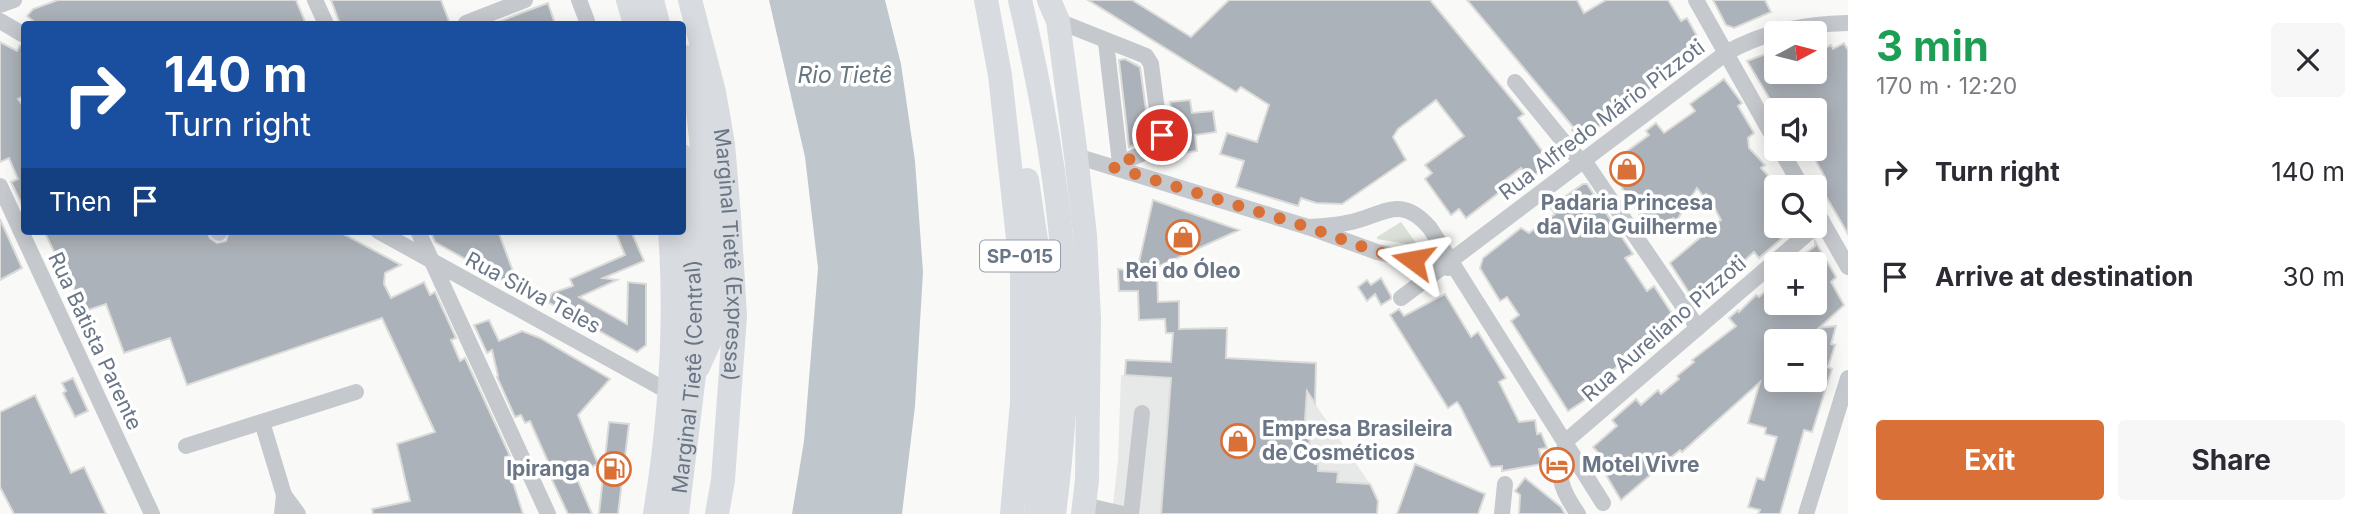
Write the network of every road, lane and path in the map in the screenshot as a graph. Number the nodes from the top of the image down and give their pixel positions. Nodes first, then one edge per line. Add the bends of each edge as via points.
1 (14, 0) edge
2 (315, 0) edge
3 (525, 0) edge
4 (579, 0) edge
5 (628, 0) edge
6 (652, 0) edge
7 (676, 0) edge
8 (690, 0) edge
9 (986, 0) edge
10 (1020, 0) edge
11 (1696, 0) edge
12 (0, 5) edge
13 (1054, 7) edge
14 (0, 21) edge
15 (325, 21) edge
16 (471, 21) edge
17 (587, 21) dead end
18 (634, 21) edge
19 (657, 21) edge
20 (681, 21) edge
21 (1848, 23) edge
22 (21, 33) edge
23 (686, 41) edge
24 (1106, 42) junction
25 (1726, 53) junction
26 (1000, 75) junction
27 (1515, 82) dead end
28 (1764, 121) edge
29 (1076, 156) junction
30 (1582, 161) junction
31 (1116, 165) junction
32 (0, 186) edge
33 (686, 198) edge
34 (1308, 227) junction
35 (21, 231) edge
36 (1827, 231) edge
37 (23, 235) edge
38 (385, 235) edge
39 (420, 235) edge
40 (670, 235) edge
41 (1794, 238) edge
42 (431, 260) junction
43 (1450, 266) junction
44 (1848, 267) edge
45 (1401, 298) dead end
46 (1698, 328) junction
47 (694, 375) junction
48 (1848, 378) edge
49 (356, 392) dead end
50 (669, 392) junction
51 (1142, 414) dead end
52 (262, 422) junction
53 (1566, 441) junction
54 (186, 446) dead end
55 (1506, 484) dead end
56 (284, 495) junction
57 (1603, 503) dead end
58 (1083, 509) edge
59 (152, 514) edge
60 (282, 514) edge
61 (298, 514) edge
62 (548, 514) edge
63 (655, 514) edge
64 (677, 514) edge
65 (717, 514) edge
66 (1012, 514) edge
67 (1036, 514) edge
68 (1054, 514) edge
69 (1123, 514) edge
70 (1131, 514) edge
71 (1502, 514) edge
72 (1578, 514) edge
73 (1806, 514) edge

1 - 12 street
2 - 15 street
3 - 16 street
4 - 17 street
5 - 18 highway
6 - 19 highway
7 - 20 highway
8 - 65 highway, Marginal Tietê (Expressa) via 723,144 735,316
9 - 26 highway, SP-015
10 - 68 highway via 1053,164 1065,276 1062,453
11 - 25 street
13 - 24 street
13 - 29 highway
14 - 22 street
21 - 25 street, Rua Alfredo Mário Pizzoti via 1785,28
23 - 47 highway via 695,76 714,301 712,335
24 - 31 street
24 - 31 street via 1150,61 1162,135 1157,147
25 - 28 street
25 - 30 street, Rua Alfredo Mário Pizzoti
26 - 66 highway, SP-015 via 1022,275 1022,403
26 - 67 highway via 1019,138 1044,294 1046,394
27 - 30 street
29 - 31 street
29 - 58 highway via 1089,319
30 - 43 street, Rua Alfredo Mário Pizzoti
30 - 46 street
31 - 34 street
32 - 35 street, Rua Batista Parente
33 - 47 highway, Marginal Tietê (Central) via 695,294
34 - 43 street via 1377,252
34 - 43 street via 1347,223 1395,208 1409,211 1420,215 1430,228
36 - 44 street
37 - 59 street, Rua Batista Parente
38 - 42 street, Rua Silva Teles
39 - 42 street
40 - 50 highway via 674,285
41 - 46 street, Rua Aureliano Pizzoti
42 - 50 street, Rua Silva Teles
42 - 62 street
43 - 45 street, Rua Alfredo Mário Pizzoti
43 - 53 street
46 - 53 street, Rua Aureliano Pizzoti
47 - 64 highway, Marginal Tietê (Central)
48 - 73 street
49 - 52 street
50 - 63 highway
51 - 70 street
52 - 54 street
52 - 56 street
53 - 57 street
53 - 72 street via 1560,478 1564,495
55 - 71 street
56 - 60 street
56 - 61 street
58 - 69 street

